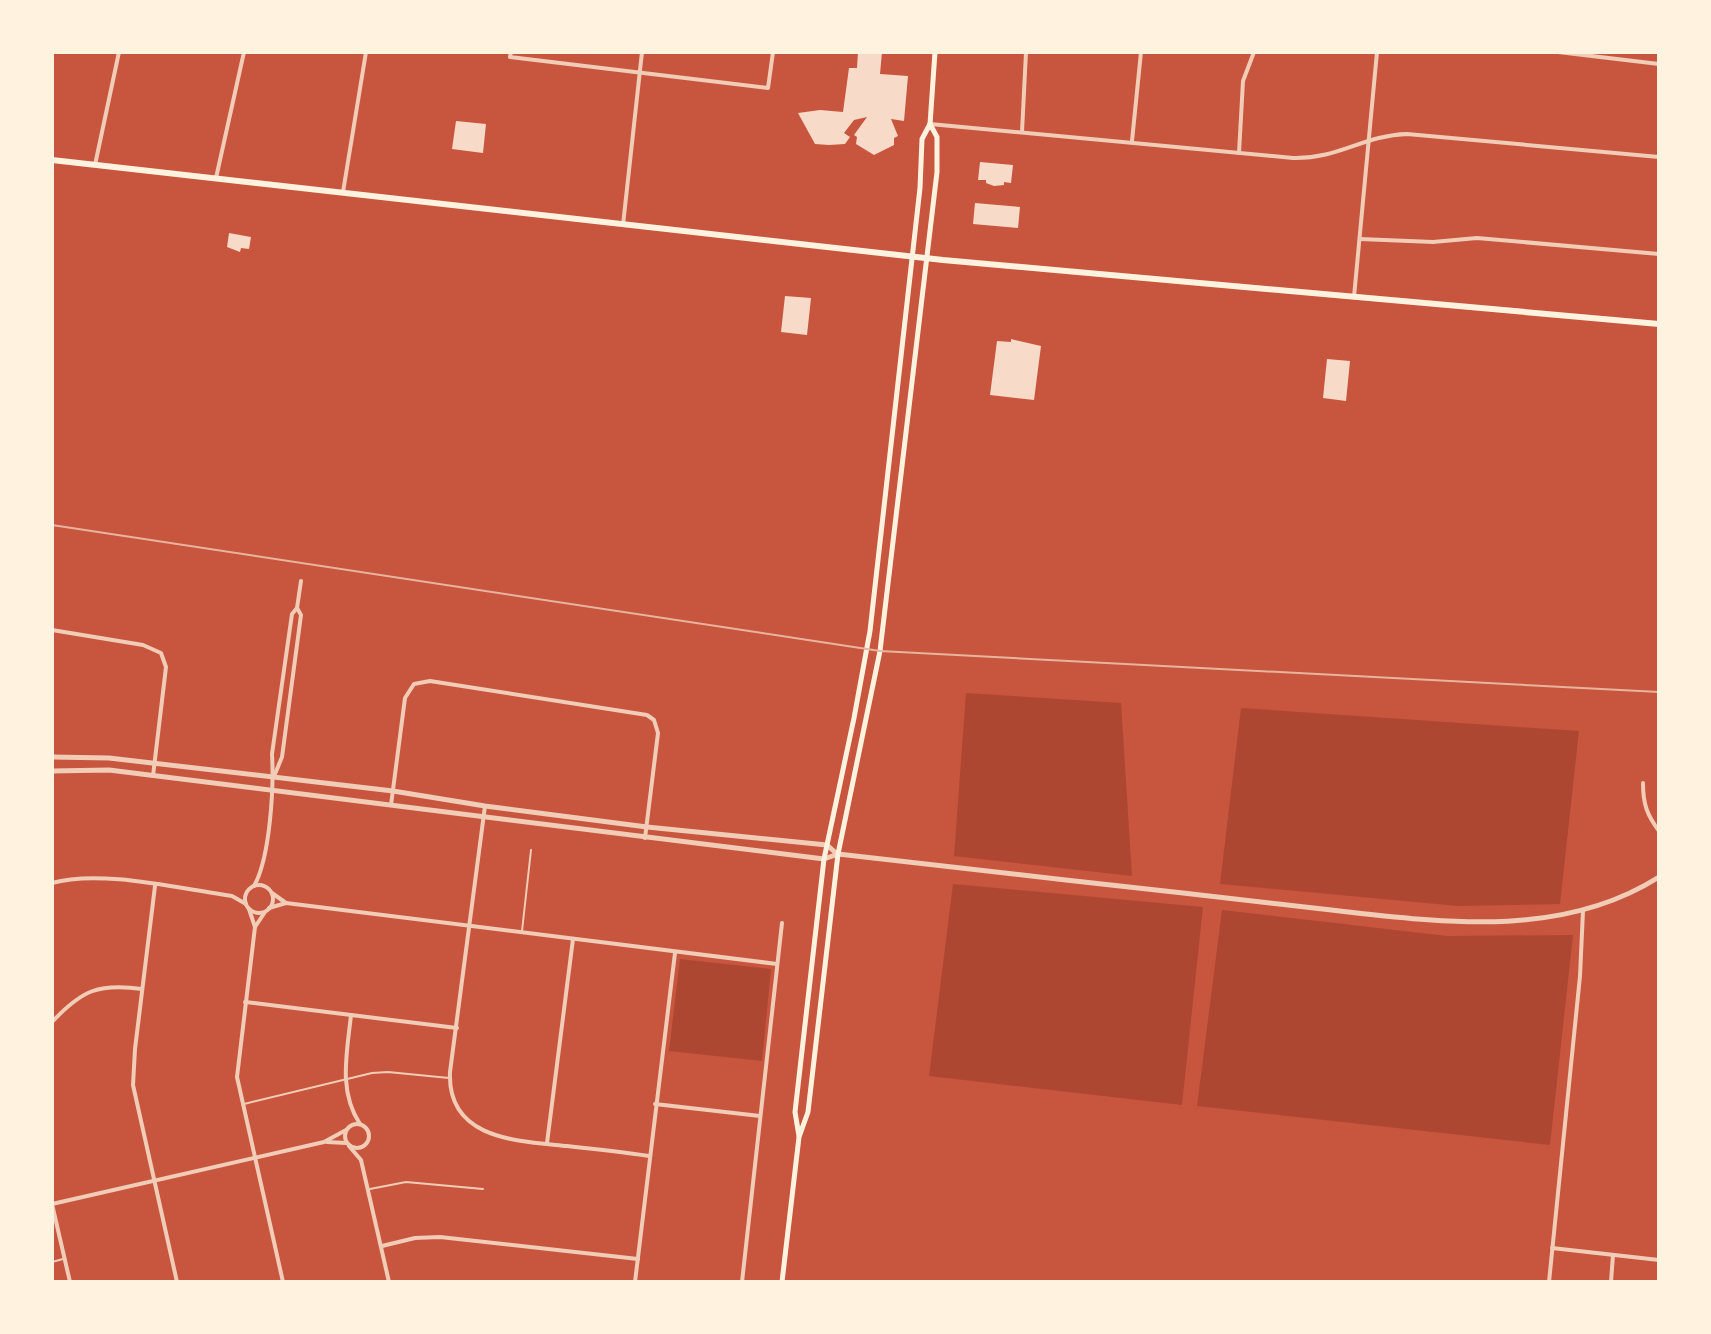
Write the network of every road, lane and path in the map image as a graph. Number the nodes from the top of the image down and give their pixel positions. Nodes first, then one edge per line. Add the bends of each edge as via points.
1 (119, 52) edge
2 (244, 52) edge
3 (366, 52) edge
4 (642, 52) edge
5 (773, 52) edge
6 (935, 52) edge
7 (1026, 52) edge
8 (1141, 52) edge
9 (1254, 52) edge
10 (1377, 52) edge
11 (1558, 52) edge
12 (510, 55) edge
13 (1659, 64) edge
14 (639, 73) junction
15 (930, 124) junction
16 (1022, 132) junction
17 (1368, 140) junction
18 (1132, 141) junction
19 (1239, 153) junction
20 (1659, 157) edge
21 (52, 160) edge
22 (95, 165) junction
23 (216, 180) junction
24 (343, 194) junction
25 (623, 225) junction
26 (1360, 239) junction
27 (1659, 254) edge
28 (912, 257) junction
29 (928, 259) junction
30 (1354, 298) junction
31 (1659, 324) edge
32 (301, 581) dead end
33 (297, 608) junction
34 (52, 630) edge
35 (52, 757) edge
36 (154, 763) junction
37 (52, 771) edge
38 (153, 776) junction
39 (273, 777) junction
40 (1643, 783) dead end
41 (272, 791) junction
42 (393, 791) junction
43 (391, 805) junction
44 (485, 806) junction
45 (484, 819) junction
46 (647, 827) junction
47 (1659, 831) edge
48 (645, 839) junction
49 (827, 845) junction
50 (531, 850) dead end
51 (838, 854) junction
52 (824, 859) junction
53 (262, 872) junction
54 (1659, 877) edge
55 (52, 883) edge
56 (155, 886) junction
57 (251, 888) junction
58 (270, 891) junction
59 (232, 896) junction
60 (286, 903) junction
61 (248, 906) junction
62 (268, 910) junction
63 (1583, 911) junction
64 (782, 923) dead end
65 (469, 926) junction
66 (255, 927) junction
67 (522, 933) junction
68 (573, 939) junction
69 (675, 953) junction
70 (777, 964) junction
71 (142, 989) junction
72 (245, 1002) junction
73 (351, 1015) junction
74 (52, 1022) edge
75 (457, 1028) junction
76 (450, 1078) junction
77 (344, 1079) junction
78 (243, 1104) junction
79 (655, 1104) junction
80 (351, 1110) junction
81 (760, 1116) junction
82 (360, 1124) junction
83 (346, 1129) junction
84 (799, 1137) junction
85 (324, 1142) junction
86 (367, 1143) junction
87 (348, 1144) junction
88 (546, 1144) junction
89 (649, 1156) junction
90 (254, 1158) junction
91 (361, 1160) junction
92 (153, 1181) junction
93 (483, 1189) dead end
94 (369, 1190) junction
95 (52, 1204) edge
96 (382, 1246) junction
97 (1552, 1248) junction
98 (1613, 1255) junction
99 (65, 1259) junction
100 (638, 1259) junction
101 (1659, 1260) edge
102 (52, 1262) edge
103 (70, 1282) edge
104 (177, 1282) edge
105 (283, 1282) edge
106 (389, 1282) edge
107 (635, 1282) edge
108 (742, 1282) edge
109 (782, 1282) edge
110 (1549, 1282) edge
111 (1611, 1282) edge

1 - 22 street
2 - 23 street
3 - 24 street
4 - 14 street
5 - 14 street via 768,88
6 - 15 main road
7 - 16 street
8 - 18 street
9 - 19 street via 1243,81
10 - 17 street
11 - 13 street
12 - 14 street
14 - 25 street
15 - 16 street
15 - 28 main road via 922,139
15 - 29 main road via 937,137 937,172
16 - 18 street
17 - 19 street via 1312,158
17 - 20 street via 1425,134
17 - 26 street
18 - 19 street
21 - 22 main road
22 - 23 main road
23 - 24 main road
24 - 25 main road
25 - 28 main road
26 - 27 street via 1477,238
26 - 30 street
28 - 29 main road
28 - 49 main road via 870,631
29 - 30 main road
29 - 51 main road via 880,651
30 - 31 main road
32 - 33 street
33 - 39 street via 274,739
33 - 39 street via 301,615 282,757
34 - 36 street via 143,645 161,653 166,667
35 - 36 street
36 - 38 street
36 - 39 street
37 - 38 street
38 - 41 street
39 - 41 street
39 - 42 street
40 - 47 street via 1643,801
41 - 43 street
41 - 53 street
42 - 43 street
42 - 44 street
42 - 46 street via 405,698 414,684 430,681 647,715 658,733
43 - 45 street
44 - 45 street
44 - 46 street
45 - 48 street
45 - 65 street
46 - 48 street
46 - 49 street
48 - 52 street
49 - 51 street
49 - 52 main road
50 - 67 lane
51 - 52 street
51 - 63 street via 1462,923
51 - 84 main road via 808,1112
52 - 84 main road via 795,1112
53 - 57 street
53 - 58 street
54 - 63 street
55 - 56 street via 91,877
56 - 59 street
56 - 71 street
57 - 58 street via 261,885
57 - 59 street
57 - 61 street
58 - 60 street
58 - 62 street
59 - 61 street
60 - 62 street
60 - 65 street
61 - 62 street via 257,913
61 - 66 street
62 - 66 street
63 - 97 street
64 - 70 street
65 - 67 street
65 - 75 street
66 - 72 street
67 - 68 street
68 - 69 street
68 - 88 street
69 - 70 street
69 - 79 street
70 - 81 street
71 - 74 street via 96,989 73,1001
71 - 92 street via 133,1085
72 - 73 street
72 - 78 street via 237,1077
73 - 75 street
73 - 77 street
75 - 76 street
76 - 77 lane via 388,1072
76 - 88 street via 458,1107 480,1129
77 - 78 lane
77 - 80 street
78 - 90 street
79 - 81 street
79 - 89 street
80 - 82 street
80 - 83 street
81 - 108 street
82 - 83 street
82 - 86 street via 368,1132
83 - 85 street
83 - 87 street
84 - 109 main road
85 - 87 street
85 - 90 street
86 - 87 street via 356,1149
86 - 91 street
87 - 91 street
88 - 89 street
89 - 100 street
90 - 92 street
90 - 105 street
91 - 94 street
92 - 95 street
92 - 104 street
93 - 94 lane via 406,1182
94 - 96 street
95 - 99 street
96 - 100 street via 440,1237
96 - 106 street
97 - 98 street
97 - 110 street
98 - 101 street
98 - 111 street
99 - 102 lane
99 - 103 street
100 - 107 street

